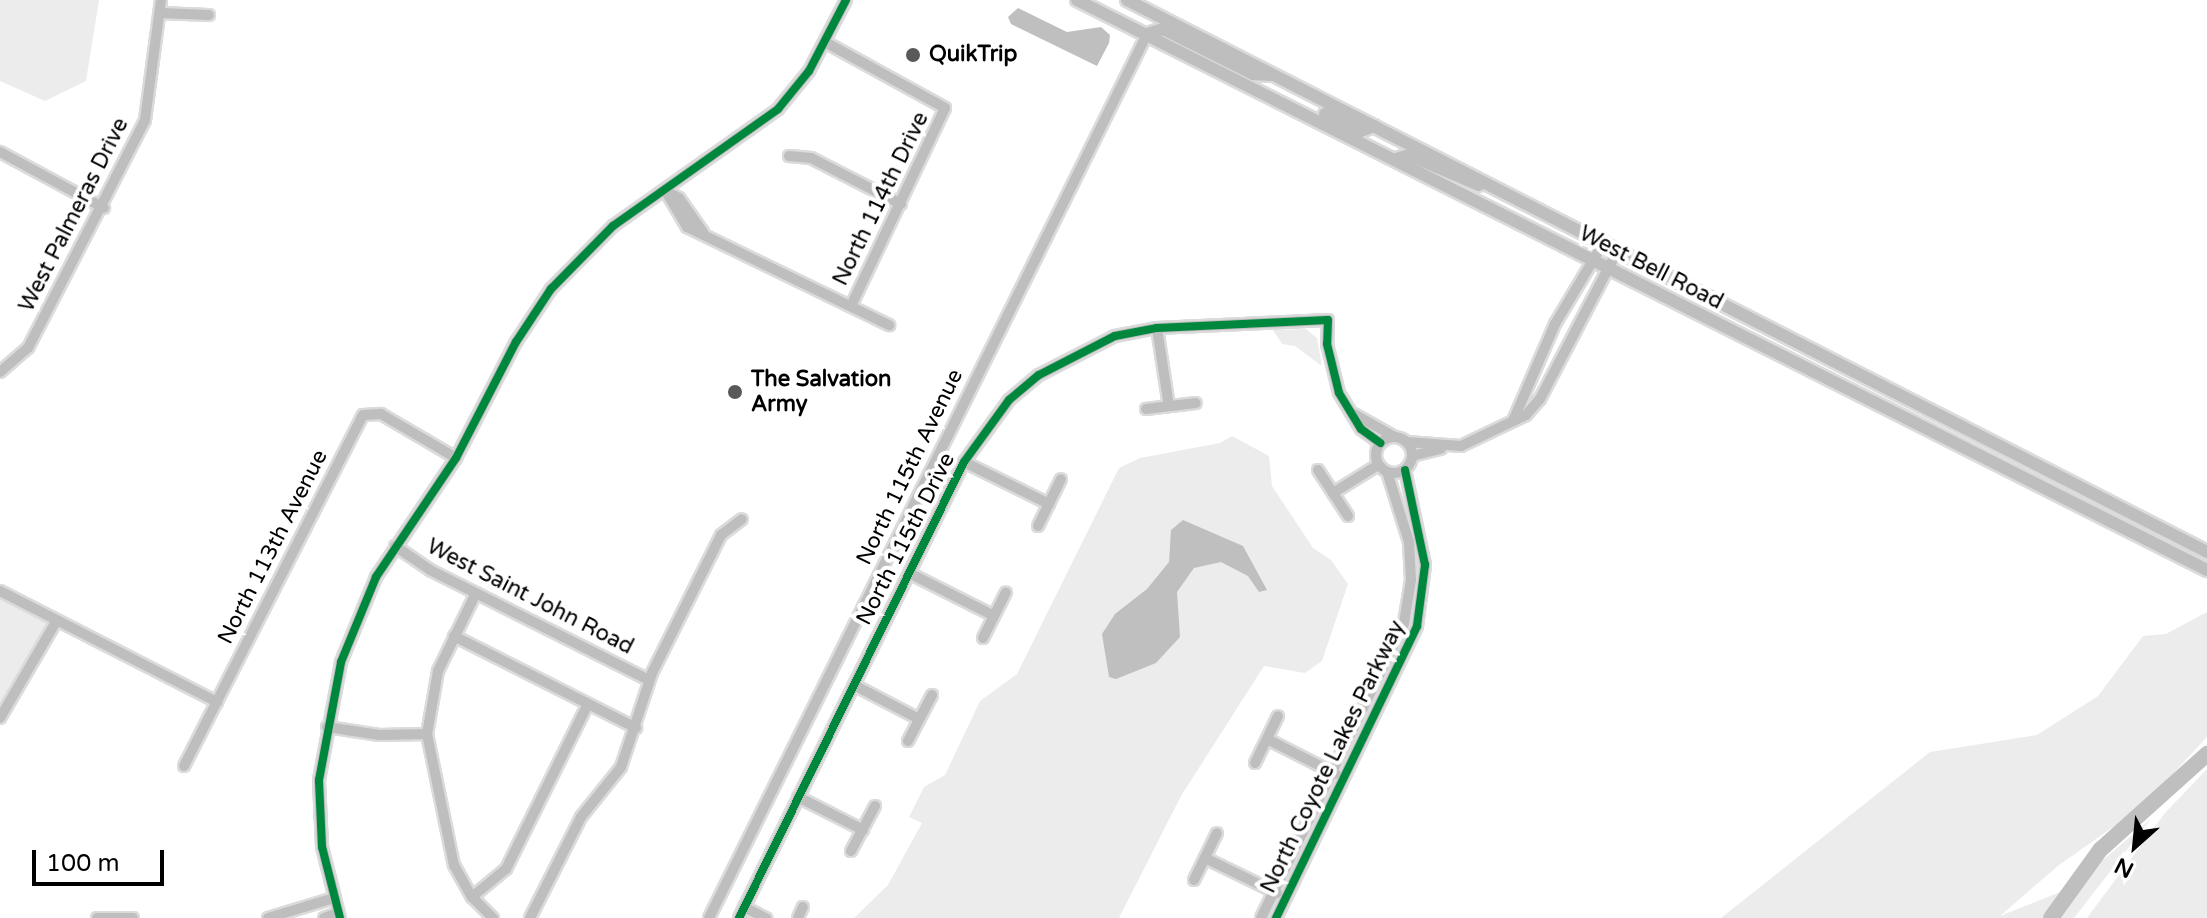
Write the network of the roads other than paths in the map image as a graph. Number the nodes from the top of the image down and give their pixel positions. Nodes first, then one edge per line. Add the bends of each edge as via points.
1 (161, 0) edge
2 (846, 0) edge
3 (1077, 0) edge
4 (1127, 0) edge
5 (161, 13) junction
6 (209, 15) dead end
7 (1147, 34) junction
8 (825, 42) junction
9 (1275, 75) junction
10 (1280, 101) junction
11 (1374, 126) junction
12 (0, 153) edge
13 (789, 156) dead end
14 (1396, 159) junction
15 (1494, 187) junction
16 (665, 190) junction
17 (901, 204) junction
18 (104, 208) junction
19 (1604, 242) junction
20 (1618, 250) junction
21 (1590, 259) junction
22 (1607, 267) junction
23 (851, 306) junction
24 (889, 325) dead end
25 (1157, 328) junction
26 (0, 372) edge
27 (1196, 403) dead end
28 (1169, 406) junction
29 (1146, 409) dead end
30 (1349, 411) junction
31 (1512, 423) junction
32 (1395, 437) junction
33 (1407, 442) junction
34 (1380, 443) junction
35 (1443, 448) junction
36 (1412, 456) junction
37 (456, 458) junction
38 (964, 462) junction
39 (1382, 468) junction
40 (1318, 470) dead end
41 (1405, 470) junction
42 (1061, 479) dead end
43 (1333, 493) junction
44 (1049, 504) junction
45 (1348, 516) dead end
46 (742, 519) dead end
47 (1038, 526) dead end
48 (395, 546) junction
49 (2207, 552) edge
50 (2207, 570) edge
51 (909, 573) junction
52 (0, 591) edge
53 (1006, 592) dead end
54 (476, 593) junction
55 (994, 616) junction
56 (57, 620) junction
57 (454, 636) junction
58 (983, 638) dead end
59 (649, 680) junction
60 (854, 685) junction
61 (932, 695) dead end
62 (217, 702) junction
63 (588, 704) junction
64 (1278, 716) dead end
65 (0, 718) edge
66 (919, 719) junction
67 (327, 727) junction
68 (636, 728) junction
69 (427, 734) junction
70 (1267, 739) junction
71 (908, 741) dead end
72 (1255, 763) dead end
73 (184, 766) dead end
74 (1333, 773) junction
75 (1345, 779) junction
76 (798, 797) junction
77 (875, 806) dead end
78 (863, 830) junction
79 (1217, 833) dead end
80 (851, 851) dead end
81 (1205, 858) junction
82 (1194, 880) dead end
83 (1274, 892) junction
84 (472, 897) junction
85 (334, 898) junction
86 (1286, 898) junction
87 (803, 907) dead end
88 (741, 913) edge
89 (339, 915) edge
90 (97, 918) edge
91 (133, 918) edge
92 (268, 918) edge
93 (324, 918) edge
94 (493, 918) edge
95 (530, 918) edge
96 (709, 918) edge
97 (766, 918) edge
98 (798, 918) edge
99 (1261, 918) edge
100 (1276, 918) edge

1 - 5 street, West Palmeras Drive
2 - 8 street
3 - 7 main road, West Bell Road
4 - 9 main road, West Bell Road
5 - 6 street
5 - 18 street, West Palmeras Drive via 145,120
7 - 9 main road via 1163,29 1253,74
7 - 10 main road, West Bell Road
7 - 96 street, North 115th Avenue
8 - 16 street via 778,109
8 - 17 street, North 114th Drive via 945,108
9 - 11 main road, West Bell Road
10 - 11 main road via 1303,103 1361,131
10 - 14 main road, West Bell Road
11 - 15 main road, West Bell Road
12 - 18 street
13 - 17 street via 811,158
14 - 15 main road via 1409,155 1462,182
14 - 21 main road, West Bell Road
15 - 19 main road, West Bell Road
16 - 23 street via 687,227
16 - 37 street via 601,236 542,301
17 - 23 street, North 114th Drive
18 - 26 street, West Palmeras Drive via 28,348
19 - 20 main road, West Bell Road
19 - 21 street
20 - 22 street
20 - 49 main road, West Bell Road
21 - 22 main road, West Bell Road
21 - 31 street
22 - 31 street via 1540,399
22 - 50 main road, West Bell Road
23 - 24 street
25 - 28 street
25 - 30 street, North 115th Drive via 1328,320 1331,370
25 - 38 street, North 115th Drive via 1115,336 1039,375 1009,400
27 - 28 street
28 - 29 street
30 - 32 street
30 - 34 street
31 - 35 street via 1481,441
32 - 33 street
32 - 34 street
33 - 35 street
33 - 36 street
34 - 39 street
35 - 36 street
36 - 41 street
37 - 48 street
37 - 62 street, North 113th Avenue via 390,419 367,412
38 - 44 street
38 - 51 street, North 115th Drive
39 - 41 street
39 - 43 street
39 - 74 street, North Coyote Lakes Parkway via 1409,542 1408,605 1395,648
40 - 43 street
41 - 75 street, North Coyote Lakes Parkway via 1403,481 1422,540 1421,608 1407,654
42 - 44 street
43 - 45 street
44 - 47 street
46 - 59 street via 721,535
48 - 54 street, West Saint John Road
48 - 67 street via 351,631
51 - 55 street
51 - 60 street, North 115th Drive
52 - 56 street
53 - 55 street
54 - 57 street
54 - 59 street, West Saint John Road
55 - 58 street
56 - 62 street
56 - 65 street
57 - 63 street
57 - 69 street via 435,681
59 - 68 street
60 - 66 street
60 - 76 street, North 115th Drive
61 - 66 street
62 - 73 street, North 113th Avenue
63 - 68 street
63 - 84 street via 506,869
64 - 70 street
66 - 71 street
67 - 69 street via 379,735
67 - 85 street via 319,813
68 - 95 street via 621,767 581,817
69 - 84 street via 451,856
70 - 72 street
70 - 74 street
74 - 75 street
74 - 83 street, North Coyote Lakes Parkway
75 - 86 street, North Coyote Lakes Parkway
76 - 78 street
76 - 88 street, North 115th Drive
77 - 78 street
78 - 80 street
79 - 81 street
81 - 82 street
81 - 83 street
83 - 86 street
83 - 99 street, North Coyote Lakes Parkway
84 - 94 street
85 - 89 street
85 - 92 street
86 - 100 street, North Coyote Lakes Parkway
87 - 98 street
88 - 97 street
89 - 93 street
90 - 91 street

